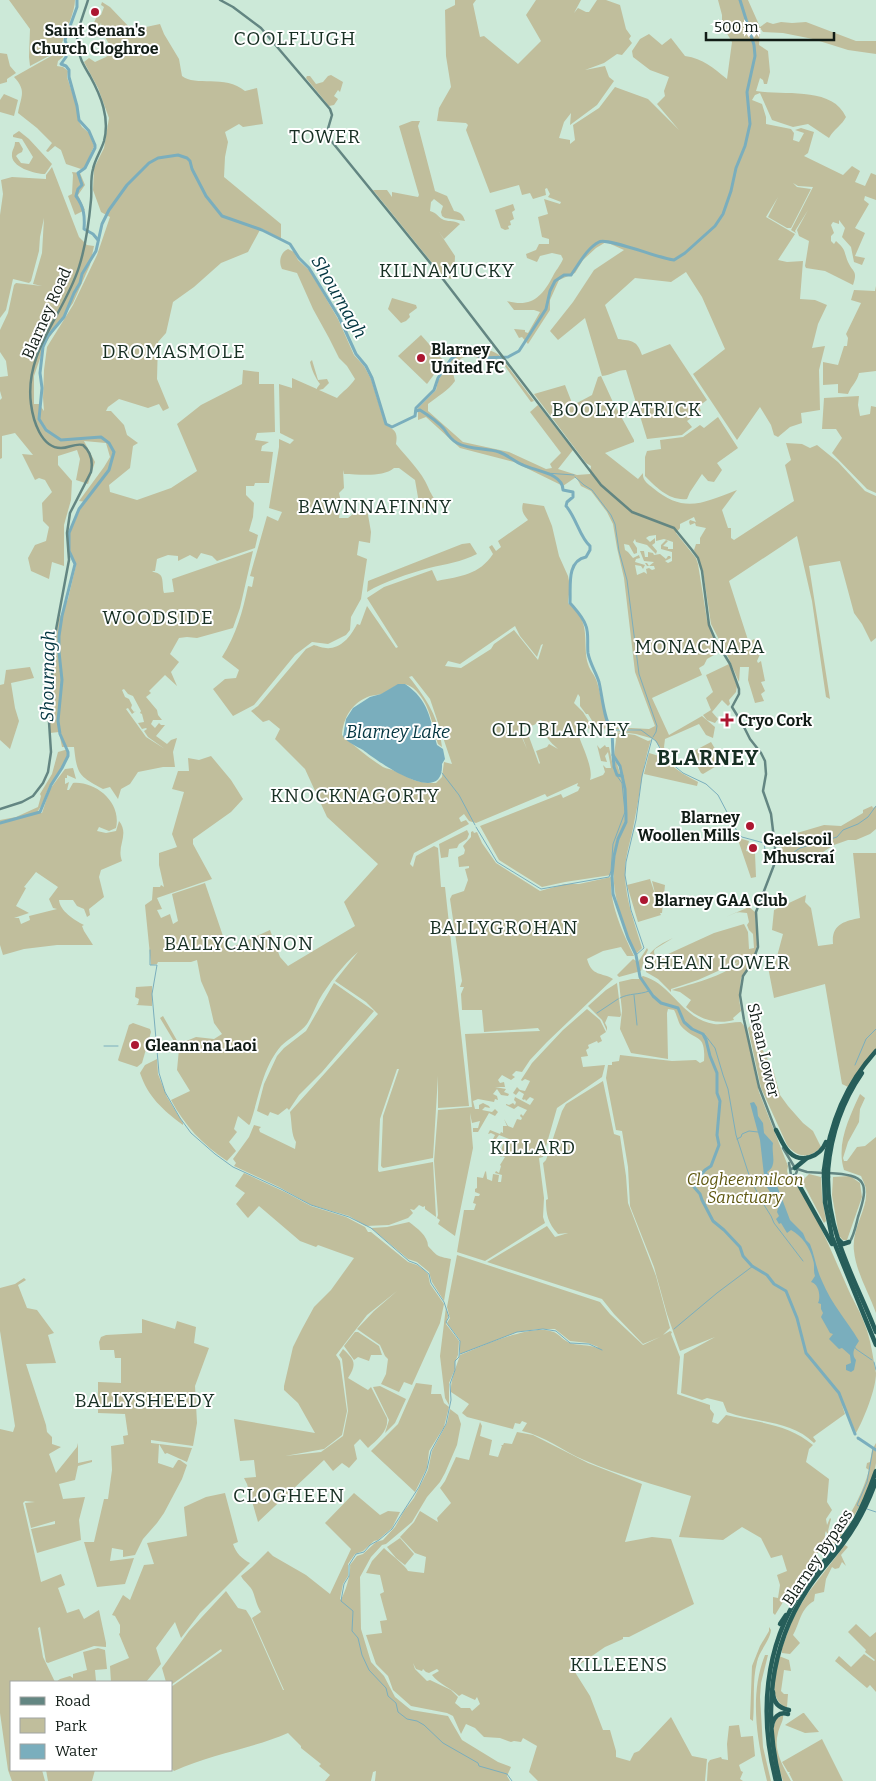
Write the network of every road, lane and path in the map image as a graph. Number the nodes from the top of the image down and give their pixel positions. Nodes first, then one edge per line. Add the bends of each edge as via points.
1 (88, 0) edge
2 (220, 0) edge
3 (0, 809) edge
4 (876, 1051) edge
5 (876, 1055) edge
6 (834, 1119) junction
7 (776, 1130) junction
8 (808, 1158) junction
9 (794, 1169) junction
10 (826, 1170) junction
11 (807, 1172) junction
12 (795, 1175) junction
13 (826, 1177) junction
14 (834, 1231) junction
15 (849, 1242) junction
16 (844, 1258) junction
17 (842, 1265) junction
18 (876, 1332) edge
19 (876, 1345) edge
20 (876, 1471) edge
21 (876, 1481) edge
22 (797, 1599) junction
23 (780, 1624) dead end
24 (772, 1678) junction
25 (772, 1748) junction
26 (776, 1781) edge
27 (780, 1781) edge

1 - 3 main road, Blarney Road via 78,34 78,48 100,97 105,120 104,141 92,173 87,230 79,267 39,349 30,391 33,416 44,439 57,448 83,445 90,453 92,466 70,513 67,533 69,560 55,635 49,722 50,763 45,780 35,794
2 - 7 main road, Shean Lower via 261,28 329,108 332,114 328,137 436,270 601,485 632,512 674,528 698,558 709,625 738,683 739,694 731,706 766,765 763,791 771,814 776,857 756,912 758,947 742,979 740,1000 759,1087
4 - 6 highway via 854,1079
5 - 10 highway via 845,1102
6 - 8 highway via 824,1147
6 - 10 highway
7 - 8 highway via 791,1154
7 - 9 main road, Shean Lower
8 - 9 highway
9 - 11 main road
9 - 12 main road
9 - 12 main road via 790,1174
10 - 13 highway, bridge
11 - 12 main road
11 - 15 main road via 851,1175 862,1184 864,1198
12 - 17 highway
13 - 14 highway
13 - 17 highway via 828,1224
14 - 15 highway via 840,1243
14 - 16 highway
15 - 16 highway via 843,1248
16 - 18 highway
17 - 19 highway
20 - 22 highway, Blarney Bypass via 854,1521
21 - 24 highway, Blarney Bypass via 859,1520 793,1613
22 - 23 highway
22 - 26 highway via 780,1635 768,1679 766,1729
24 - 25 highway
24 - 25 highway via 773,1698 788,1712 773,1720
25 - 27 highway

